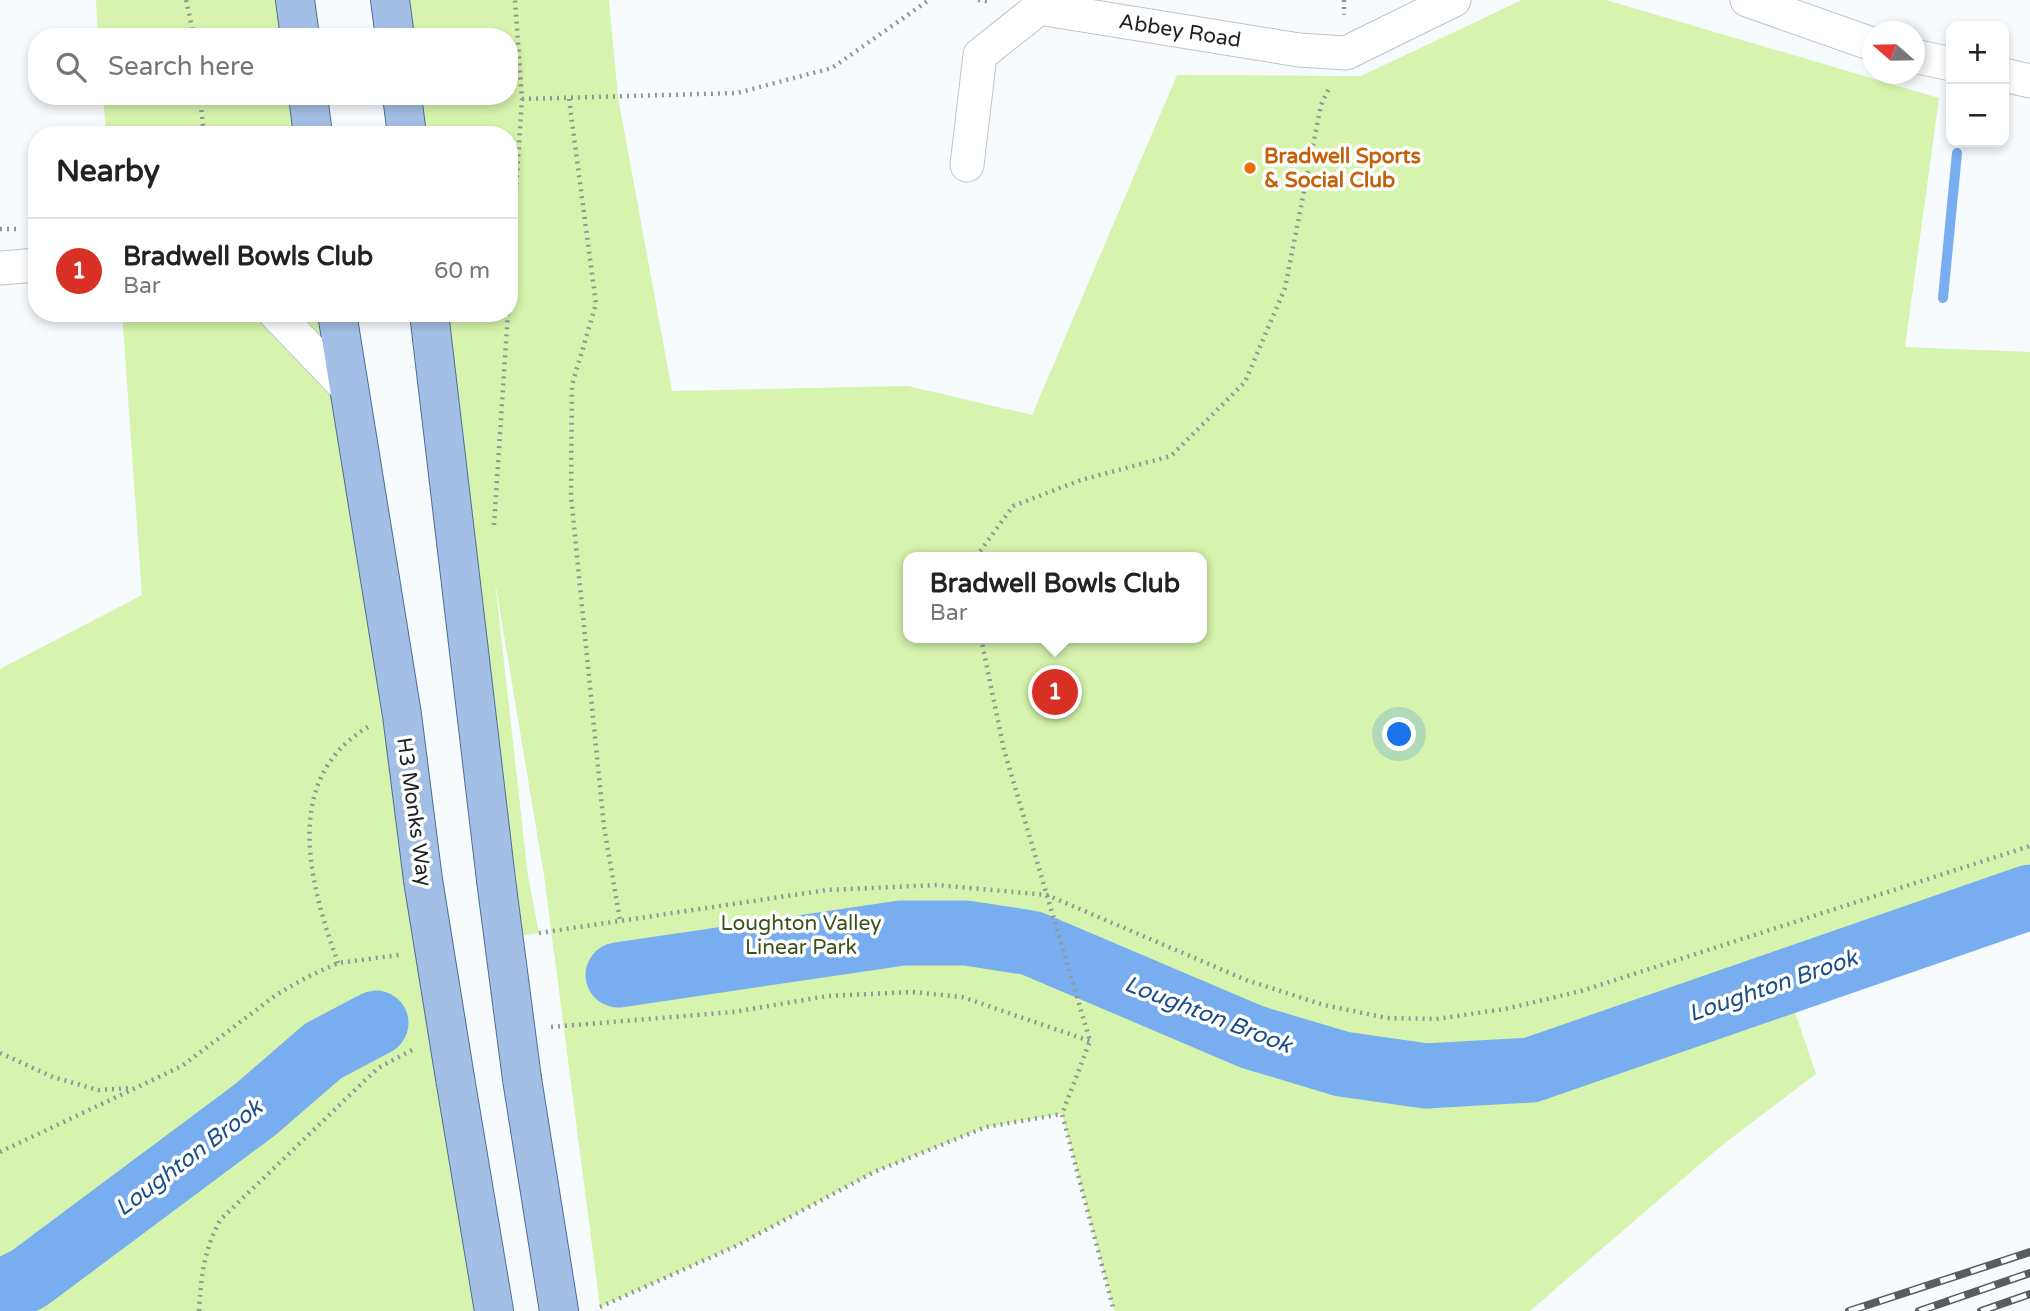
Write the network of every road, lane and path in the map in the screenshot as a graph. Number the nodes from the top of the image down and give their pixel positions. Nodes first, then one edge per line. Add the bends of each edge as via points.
1 (186, 0) edge
2 (295, 0) edge
3 (390, 0) edge
4 (515, 0) edge
5 (929, 0) edge
6 (1454, 0) edge
7 (1747, 0) edge
8 (192, 28) edge
9 (299, 28) edge
10 (394, 28) edge
11 (517, 28) edge
12 (1862, 40) edge
13 (518, 42) edge
14 (1346, 53) junction
15 (1925, 58) edge
16 (1946, 63) edge
17 (2009, 76) edge
18 (2030, 81) edge
19 (522, 99) junction
20 (569, 99) junction
21 (201, 105) edge
22 (309, 105) edge
23 (403, 105) edge
24 (203, 126) edge
25 (312, 126) edge
26 (406, 126) edge
27 (518, 160) edge
28 (967, 165) dead end
29 (28, 266) edge
30 (0, 268) edge
31 (284, 322) edge
32 (338, 322) edge
33 (430, 322) edge
34 (507, 322) edge
35 (348, 389) junction
36 (494, 533) dead end
37 (980, 552) edge
38 (982, 643) edge
39 (401, 715) junction
40 (2030, 846) edge
41 (1046, 895) junction
42 (620, 920) junction
43 (530, 934) dead end
44 (401, 954) dead end
45 (338, 963) junction
46 (538, 1028) dead end
47 (1090, 1041) junction
48 (421, 1046) dead end
49 (0, 1053) edge
50 (136, 1088) junction
51 (1062, 1114) junction
52 (0, 1152) edge
53 (600, 1307) dead end
54 (199, 1311) edge
55 (494, 1311) edge
56 (559, 1311) edge
57 (1114, 1311) edge

1 - 8 path
2 - 9 main road
3 - 10 main road
4 - 11 path
5 - 20 path via 832,68 737,93
6 - 14 street, Abbey Road
7 - 12 street
13 - 19 path
14 - 28 street, Abbey Road via 1299,50 1040,8 980,55
14 - 37 path via 1321,105 1285,288 1245,382 1171,457 1081,480 1013,506
15 - 16 street
17 - 18 street
19 - 20 path
19 - 27 path
20 - 42 path via 596,304 572,385 571,496 604,827
21 - 24 path
22 - 25 main road
23 - 26 main road
29 - 30 street
31 - 35 street
32 - 35 main road, H3 Monks Way
33 - 56 main road, bridge via 496,880
34 - 36 path
35 - 39 main road, H3 Monks Way
38 - 41 path via 1004,750
39 - 45 path via 367,727 331,757 309,820 310,862 319,908
39 - 55 main road, H3 Monks Way, bridge via 423,880
40 - 41 path via 1594,987 1436,1020 1387,1018 1259,985
41 - 42 path via 937,885 827,890
41 - 47 path
42 - 43 path
44 - 45 path
45 - 50 path via 275,995 182,1066
46 - 47 path via 733,1012 828,996 912,992 962,997
47 - 51 path
48 - 54 path via 377,1069 220,1220 201,1271
49 - 50 path via 53,1077 98,1090
50 - 52 path
51 - 53 path via 986,1127 874,1172 736,1246
51 - 57 path

